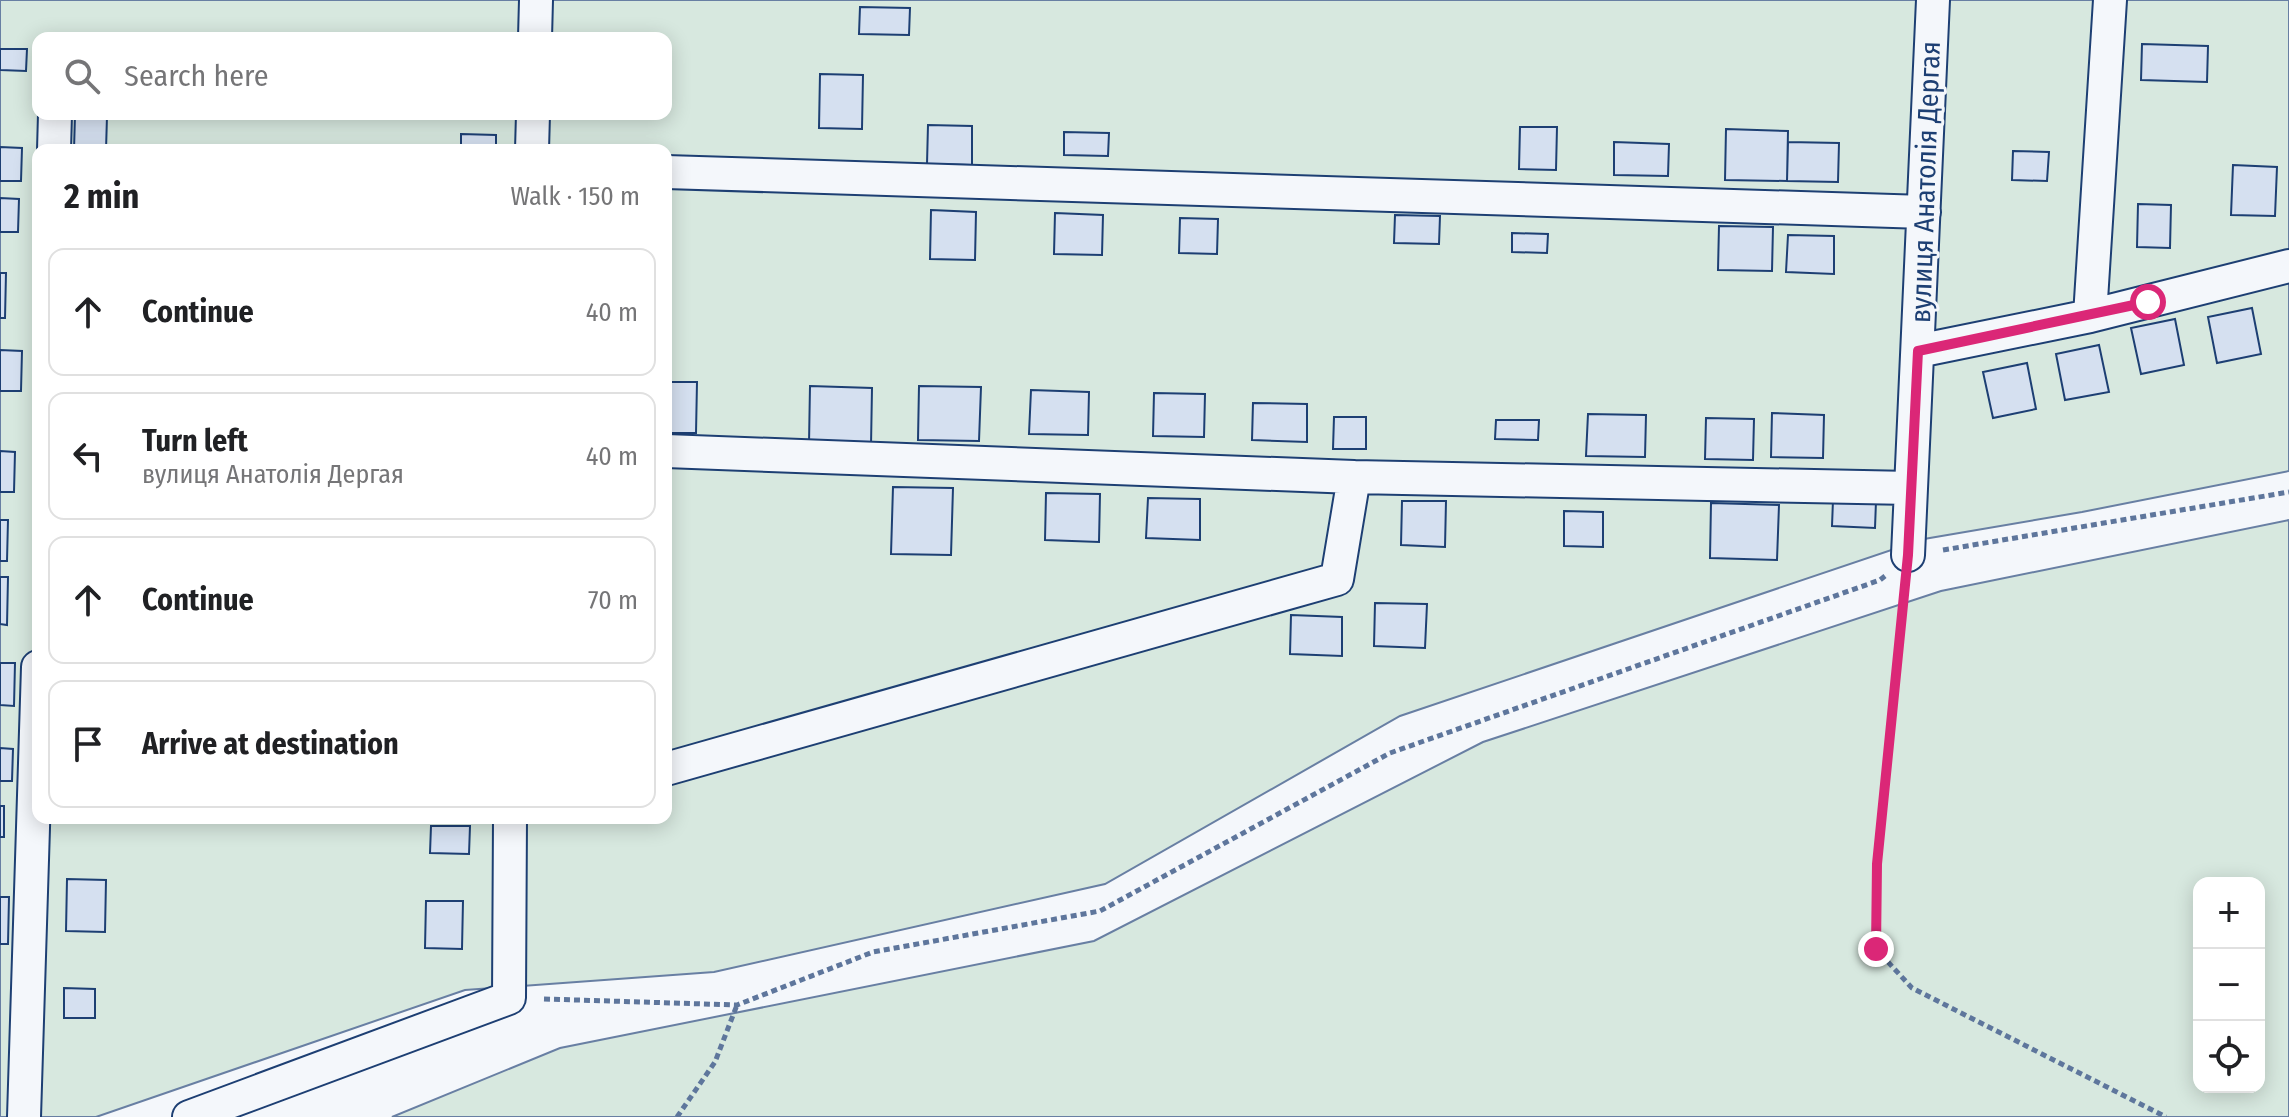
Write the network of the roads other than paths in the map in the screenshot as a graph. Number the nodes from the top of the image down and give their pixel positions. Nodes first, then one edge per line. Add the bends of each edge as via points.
1 (536, 0) edge
2 (1933, 0) edge
3 (2110, 0) edge
4 (535, 32) edge
5 (55, 120) edge
6 (533, 120) edge
7 (54, 144) edge
8 (532, 144) edge
9 (672, 172) edge
10 (1924, 212) junction
11 (2289, 266) edge
12 (2090, 316) junction
13 (1918, 351) junction
14 (672, 451) edge
15 (1354, 477) junction
16 (1911, 488) junction
17 (1908, 555) road end
18 (672, 767) edge
19 (33, 824) edge
20 (510, 824) edge
21 (24, 1117) edge
22 (189, 1117) edge

1 - 4 street
2 - 10 street, вулиця Анатолія Дергая
3 - 12 street
5 - 7 street
6 - 8 street
9 - 10 street
10 - 13 street, вулиця Анатолія Дергая
11 - 12 street
12 - 13 street
13 - 16 street, вулиця Анатолія Дергая
14 - 15 street
15 - 16 street
15 - 18 street via 1337,579
16 - 17 street, вулиця Анатолія Дергая
19 - 21 street
20 - 22 street via 509,998

